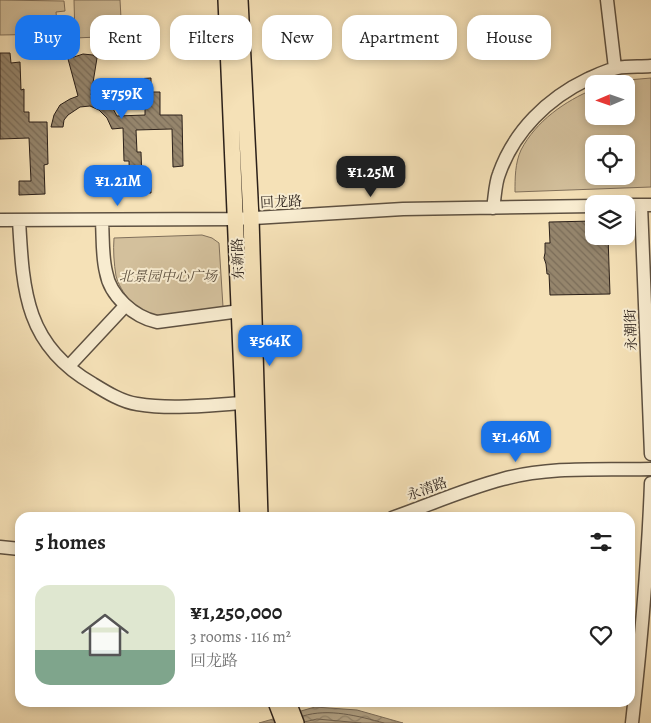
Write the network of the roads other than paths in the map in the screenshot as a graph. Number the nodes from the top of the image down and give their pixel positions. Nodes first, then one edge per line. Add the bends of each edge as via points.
1 (226, 0) edge
2 (240, 0) edge
3 (607, 0) edge
4 (651, 66) edge
5 (616, 68) junction
6 (646, 205) edge
7 (585, 206) edge
8 (493, 208) junction
9 (243, 219) junction
10 (0, 220) edge
11 (19, 220) junction
12 (102, 220) junction
13 (125, 306) junction
14 (240, 311) junction
15 (69, 366) junction
16 (244, 403) junction
17 (651, 454) edge
18 (651, 469) edge
19 (651, 483) edge
20 (248, 512) edge
21 (260, 512) edge
22 (410, 512) edge
23 (0, 547) edge
24 (15, 548) edge
25 (635, 696) edge
26 (634, 707) edge
27 (632, 723) edge

1 - 9 main road, 东新路
2 - 9 main road, 东新路
3 - 5 street
4 - 5 street
5 - 8 street via 572,86 547,104 526,126 510,147 498,175
6 - 17 street, 永潮街
7 - 8 street, 回龙路
8 - 9 street, 回龙路
9 - 12 street, 回龙路
9 - 14 main road, 东新路
9 - 21 main road, 东新路
10 - 11 street, 回龙路
11 - 12 street, 回龙路
11 - 15 street via 22,270 38,331 53,352
12 - 13 street via 106,274
13 - 14 street via 146,320 157,322
13 - 15 street
14 - 16 main road, 东新路
15 - 16 street via 98,387 135,404 159,407
16 - 20 main road, 东新路
18 - 22 street, 永清路 via 535,473 470,489
19 - 25 street
23 - 24 street
26 - 27 street

